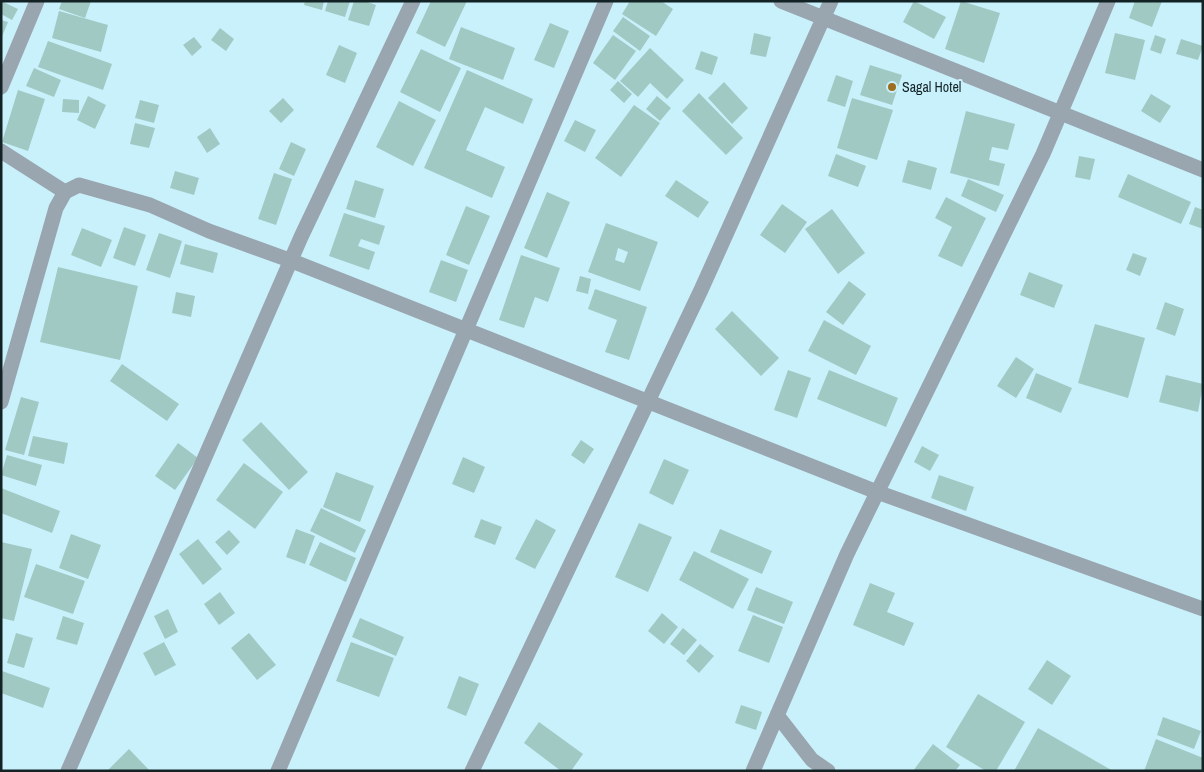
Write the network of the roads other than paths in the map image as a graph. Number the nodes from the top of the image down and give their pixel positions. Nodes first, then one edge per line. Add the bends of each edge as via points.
1 (37, 1) edge
2 (414, 1) edge
3 (606, 1) edge
4 (782, 1) edge
5 (831, 1) edge
6 (1108, 1) edge
7 (823, 18) junction
8 (1, 87) edge
9 (1061, 113) junction
10 (1, 151) edge
11 (1203, 170) edge
12 (65, 192) junction
13 (292, 261) junction
14 (466, 330) junction
15 (1, 402) edge
16 (648, 402) junction
17 (877, 492) junction
18 (1203, 609) edge
19 (777, 715) junction
20 (68, 771) edge
21 (278, 771) edge
22 (472, 771) edge
23 (753, 771) edge
24 (828, 771) edge

1 - 8 street
2 - 13 street
3 - 14 street
4 - 7 street
5 - 7 street
6 - 9 street
7 - 9 street
7 - 16 street
9 - 11 street
9 - 17 street via 1044,154
10 - 12 street
12 - 13 street via 79,185 150,205 209,231
12 - 15 street via 56,208
13 - 14 street
13 - 20 street
14 - 16 street
14 - 21 street
16 - 17 street
16 - 22 street
17 - 18 street
17 - 19 street
19 - 23 street
19 - 24 street via 812,760

